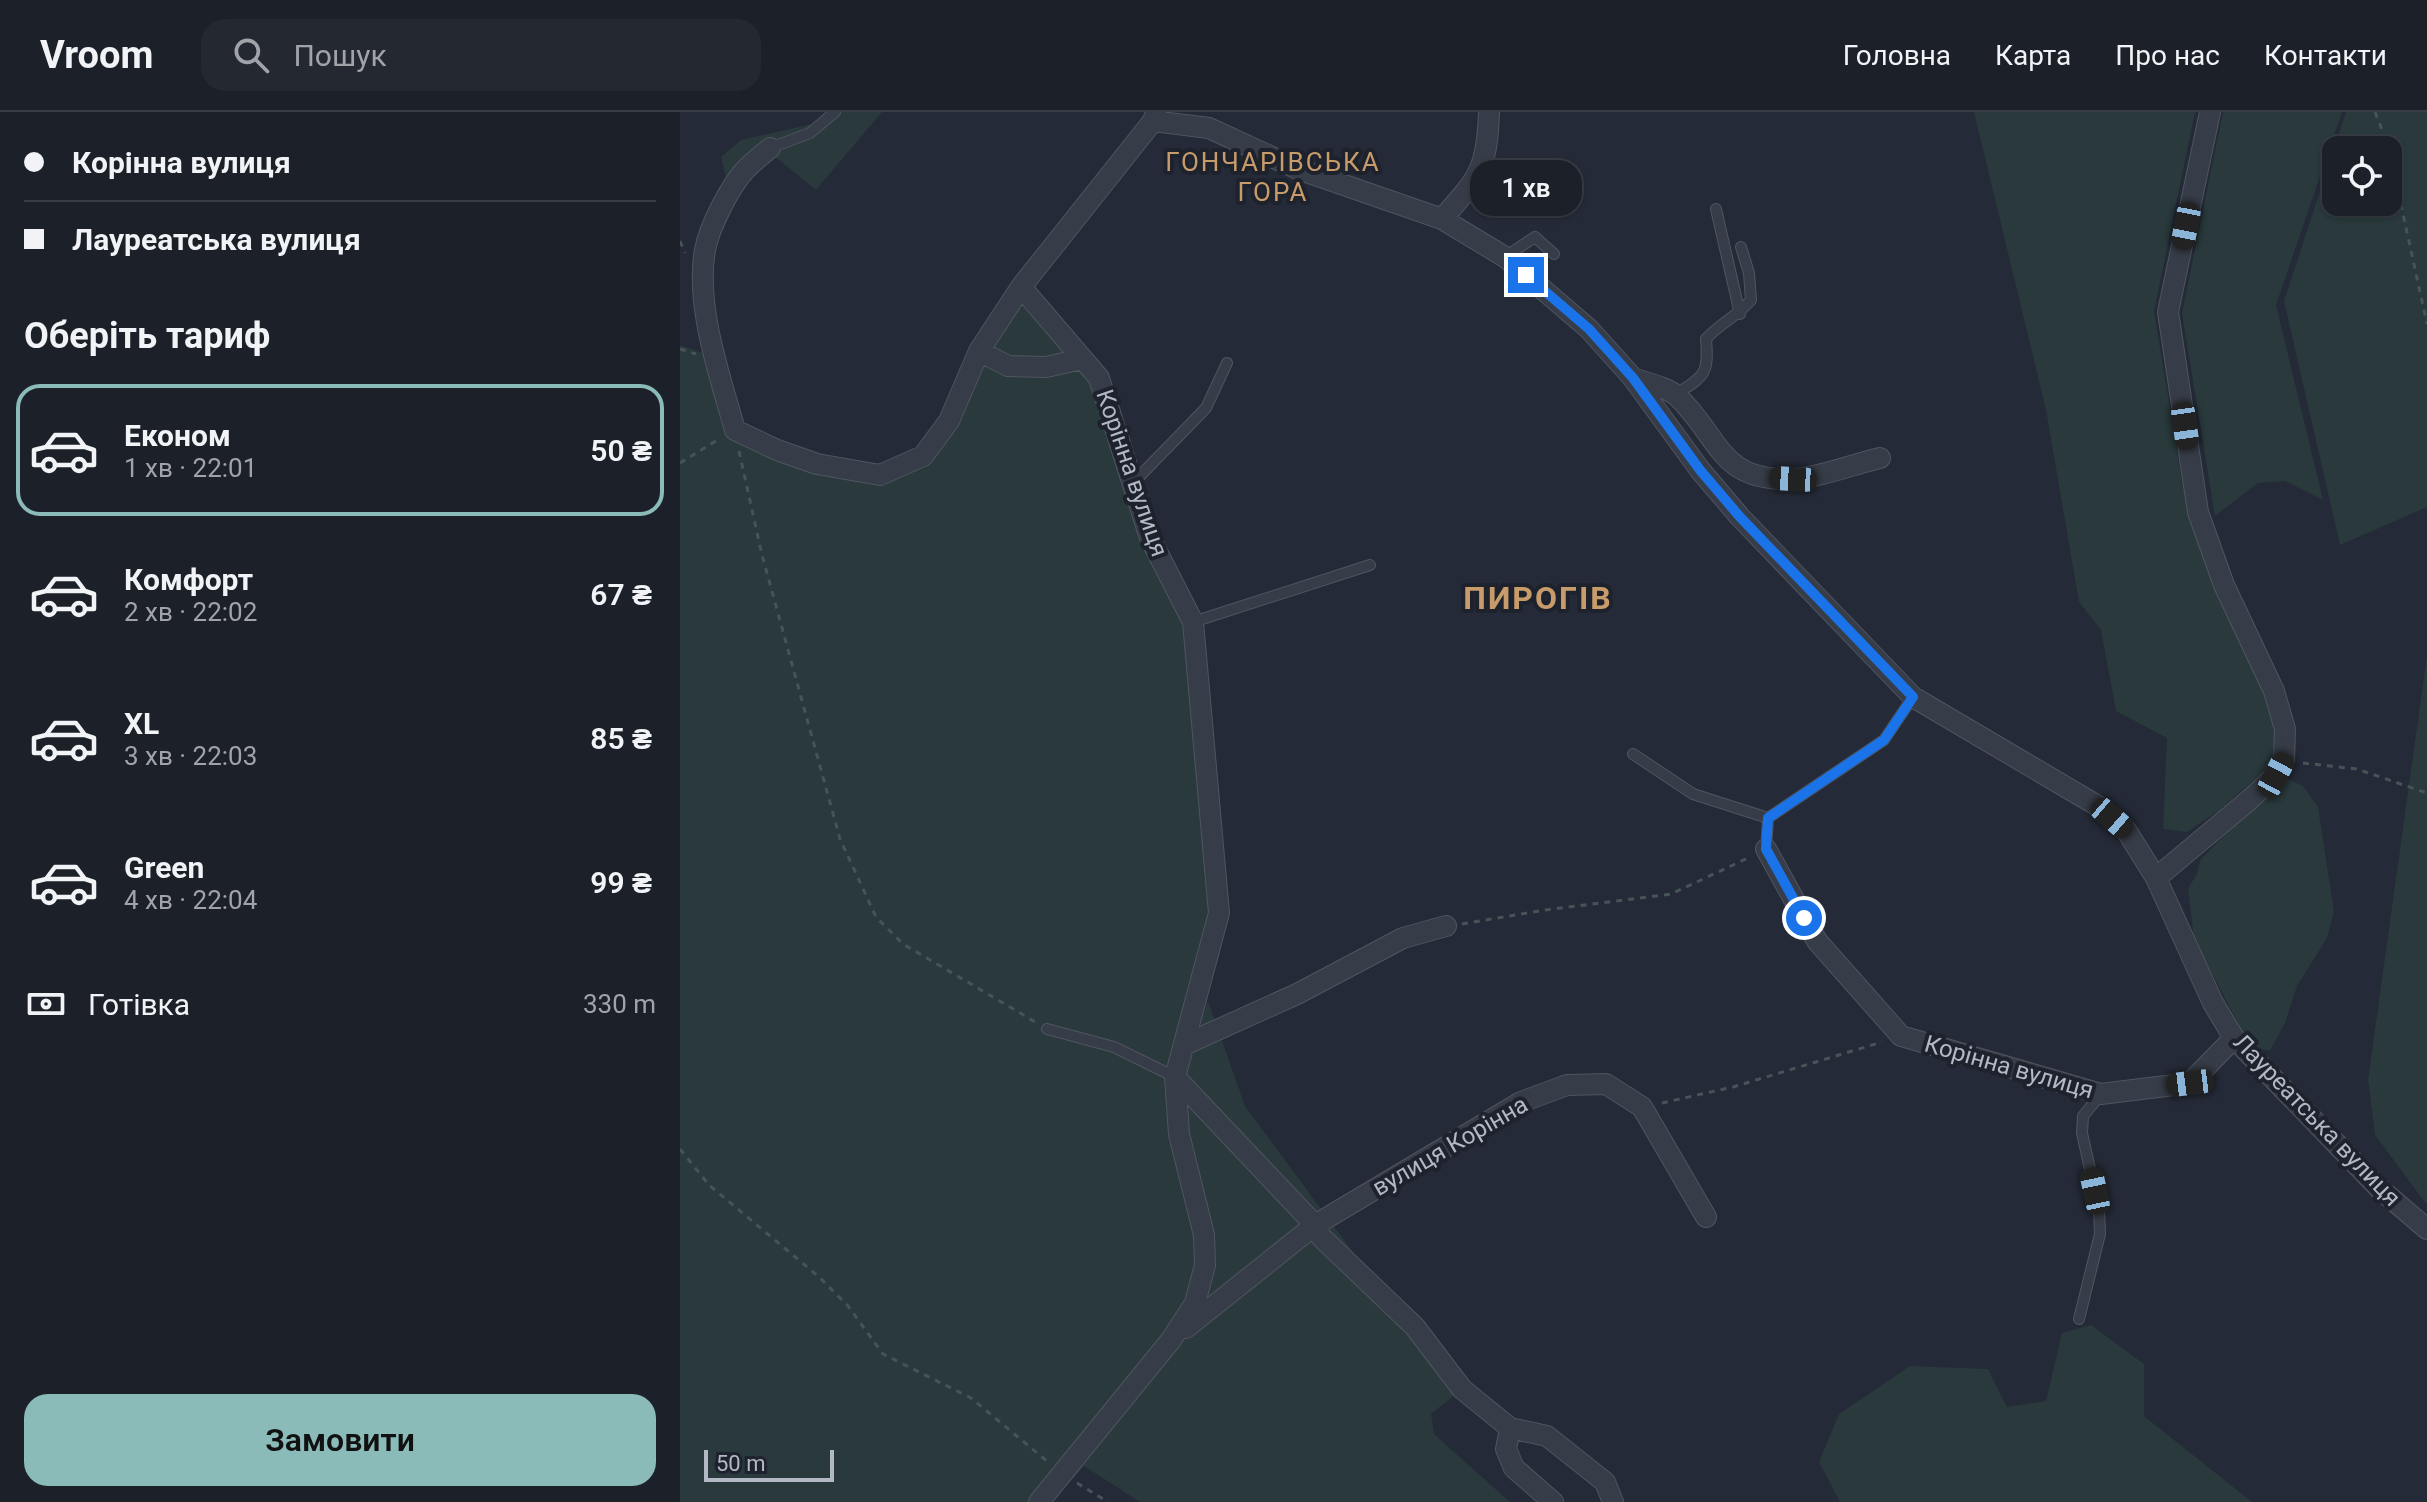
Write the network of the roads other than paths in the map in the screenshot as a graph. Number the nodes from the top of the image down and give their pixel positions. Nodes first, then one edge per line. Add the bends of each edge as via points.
1 (835, 112) edge
2 (1489, 112) edge
3 (2210, 112) edge
4 (1154, 117) edge
5 (770, 148) joint
6 (1716, 209) dead end
7 (1442, 219) junction
8 (1741, 247) dead end
9 (1554, 254) dead end
10 (1505, 257) junction
11 (1021, 287) junction
12 (1740, 314) junction
13 (979, 351) junction
14 (1082, 359) junction
15 (1227, 363) dead end
16 (1633, 378) junction
17 (1676, 394) junction
18 (1880, 458) dead end
19 (1133, 483) junction
20 (1370, 565) dead end
21 (1193, 622) junction
22 (1913, 697) junction
23 (1633, 754) dead end
24 (1768, 818) junction
25 (1766, 849) joint
26 (2156, 878) junction
27 (1446, 926) road end
28 (1047, 1029) road end
29 (2234, 1038) junction
30 (1184, 1045) junction
31 (1175, 1077) junction
32 (2101, 1094) junction
33 (1706, 1217) dead end
34 (1315, 1225) junction
35 (2427, 1229) edge
36 (2079, 1319) dead end
37 (1171, 1340) junction
38 (1510, 1428) junction
39 (1039, 1502) edge
40 (1553, 1502) edge
41 (1613, 1502) edge

1 - 5 lane via 810,133
2 - 7 street via 1488,149 1481,169
3 - 26 street via 2168,312 2198,512 2224,585 2274,691 2285,729 2284,760 2248,801
4 - 7 street, Лауреатська вулиця via 1209,128 1298,169
4 - 11 street
5 - 13 street via 745,169 722,206 705,249 704,297 735,430 817,464 880,475 923,456 949,421
6 - 12 lane
7 - 10 street, Лауреатська вулиця
8 - 12 lane via 1751,300
9 - 10 lane via 1535,237
10 - 16 street, Лауреатська вулиця via 1589,329
11 - 13 street
11 - 14 street, Корінна вулиця
12 - 17 lane via 1706,339 1708,361 1700,379
13 - 14 street via 1008,366 1046,367
14 - 19 street, Корінна вулиця via 1099,378
15 - 19 lane via 1206,408
16 - 17 street
16 - 22 street, Лауреатська вулиця via 1740,517
17 - 18 street via 1741,471 1793,479
19 - 21 street, Корінна вулиця via 1150,538
20 - 21 lane
21 - 30 street, Корінна вулиця via 1219,913
22 - 24 lane via 1884,740
22 - 26 street, Лауреатська вулиця via 2098,806 2126,830
23 - 24 lane via 1693,794
24 - 25 lane
25 - 32 street, Корінна вулиця via 1817,941 1901,1036
26 - 29 street, Лауреатська вулиця
27 - 30 street via 1403,938
28 - 31 lane via 1114,1047
29 - 32 street, Корінна вулиця via 2190,1083
29 - 35 street, Лауреатська вулиця via 2380,1189
30 - 31 street, Корінна вулиця
31 - 34 street
31 - 37 street, Корінна вулиця via 1179,1134 1204,1235 1205,1265 1195,1303
32 - 36 lane via 2083,1116 2100,1234
33 - 34 street, вулиця Корінна via 1642,1107 1606,1084 1567,1085 1521,1102
34 - 37 street, вулиця Корінна
34 - 38 street via 1321,1237 1415,1327 1462,1389
37 - 39 street
38 - 40 street via 1506,1449 1514,1468
38 - 41 street via 1547,1436 1605,1482

